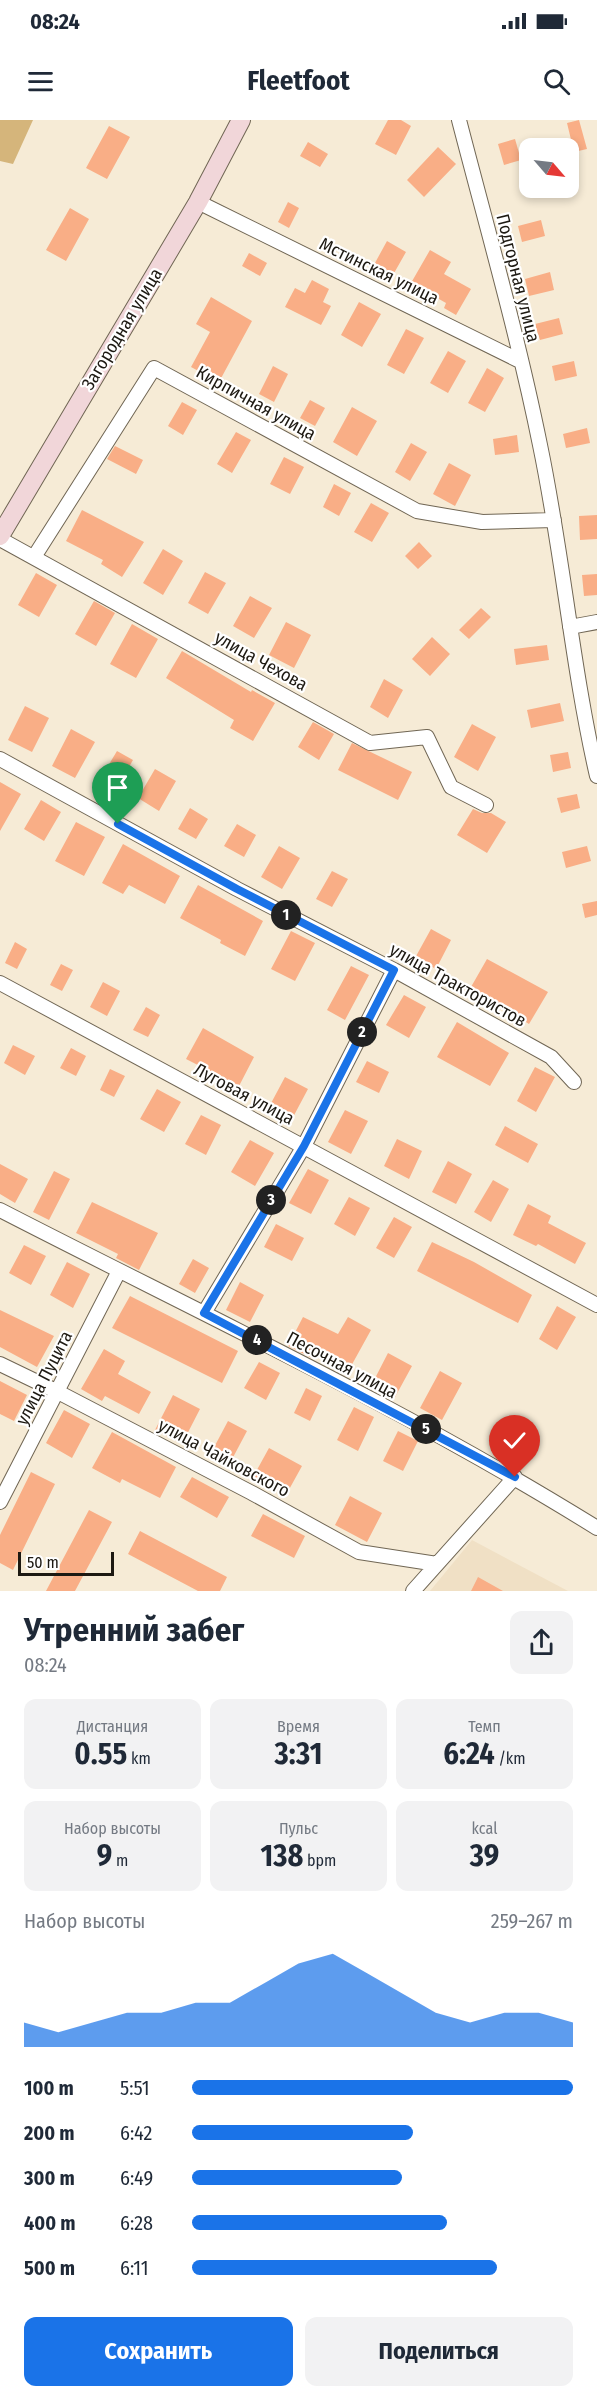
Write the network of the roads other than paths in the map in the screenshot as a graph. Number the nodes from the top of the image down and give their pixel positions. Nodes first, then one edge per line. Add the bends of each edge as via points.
1 (241, 120) edge
2 (459, 120) edge
3 (198, 202) junction
4 (520, 361) junction
5 (554, 520) junction
6 (0, 537) edge
7 (34, 557) junction
8 (597, 622) edge
9 (570, 627) junction
10 (0, 759) edge
11 (597, 776) edge
12 (486, 804) dead end
13 (394, 970) junction
14 (0, 982) edge
15 (574, 1082) dead end
16 (304, 1146) junction
17 (0, 1210) edge
18 (118, 1271) junction
19 (597, 1305) edge
20 (204, 1313) junction
21 (0, 1364) edge
22 (58, 1392) junction
23 (515, 1477) junction
24 (0, 1502) edge
25 (597, 1528) edge
26 (437, 1564) junction
27 (413, 1591) edge

1 - 3 main road, Загородная улица
2 - 4 street, Подгорная улица
3 - 4 street, Мстинская улица
3 - 6 main road, Загородная улица
4 - 5 street, Подгорная улица
5 - 7 street, Кирпичная улица via 482,522 417,511 153,368
5 - 9 street, Подгорная улица
6 - 7 street, улица Чехова
7 - 12 street, улица Чехова via 370,743 427,737 451,787
8 - 9 street
9 - 11 street, Подгорная улица via 582,711
10 - 13 street, улица Трактористов
13 - 15 street, улица Трактористов via 551,1058
13 - 16 street
14 - 16 street, Луговая улица
16 - 19 street, Луговая улица
16 - 20 street
17 - 18 street, Песочная улица
18 - 20 street, Песочная улица
18 - 22 street, улица Пуцита
20 - 23 street, Песочная улица
21 - 22 street, улица Чайковского
22 - 24 street, улица Пуцита
22 - 26 street, улица Чайковского via 359,1552
23 - 25 street, Песочная улица
23 - 26 street
26 - 27 street

